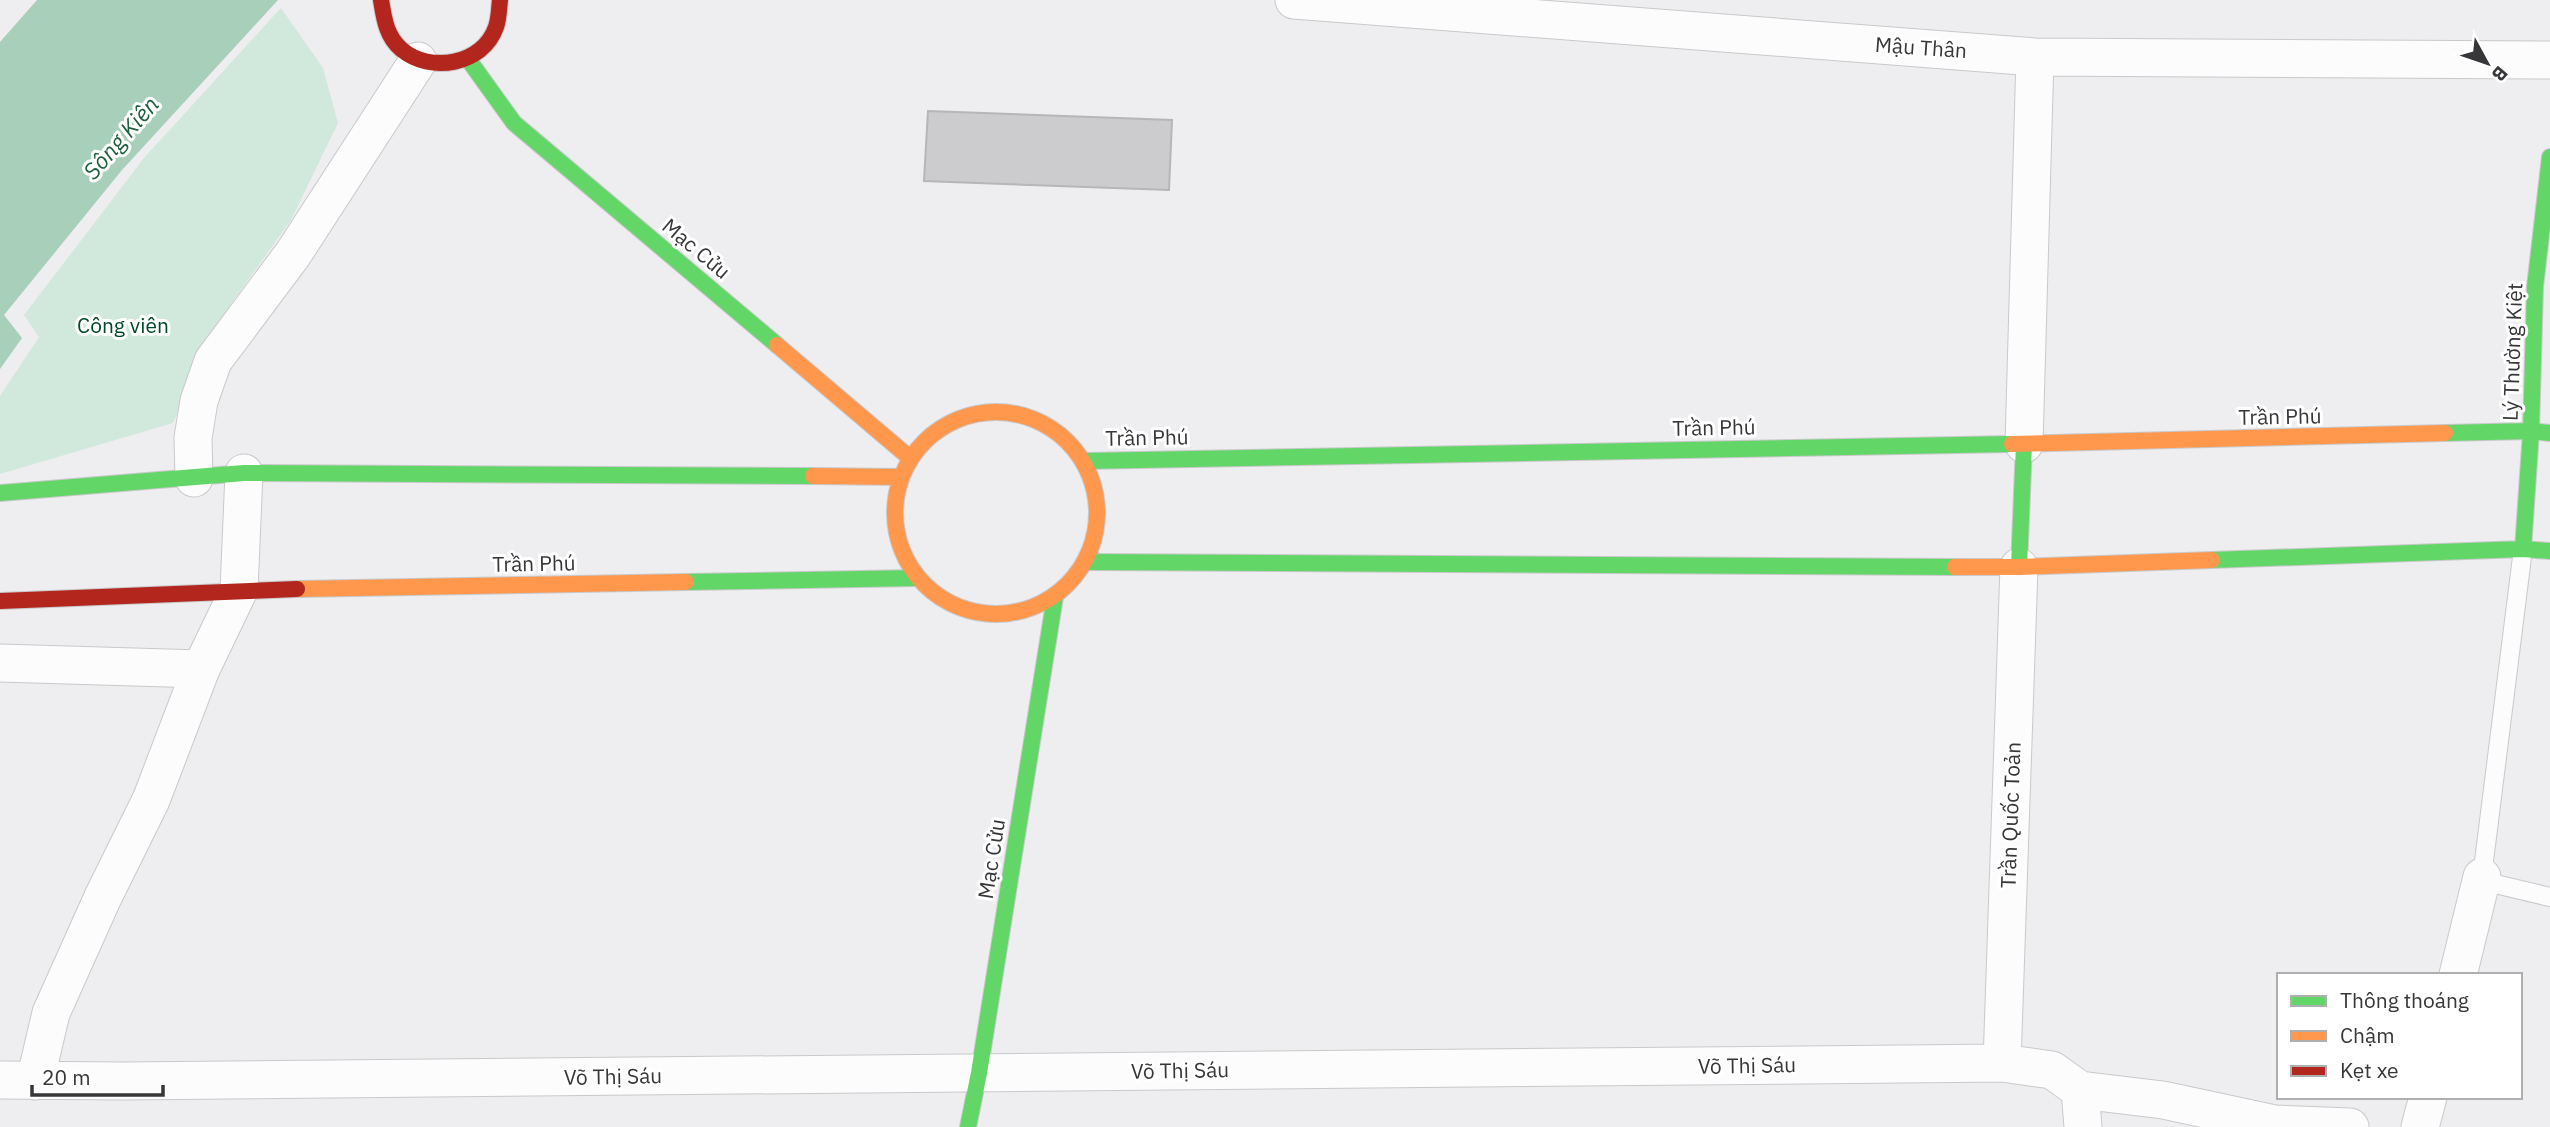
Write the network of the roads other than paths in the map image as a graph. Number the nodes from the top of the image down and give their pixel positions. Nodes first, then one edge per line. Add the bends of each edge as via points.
1 (381, 0) edge
2 (500, 0) edge
3 (1294, 0) edge
4 (2035, 57) junction
5 (468, 59) junction
6 (2550, 60) edge
7 (418, 61) junction
8 (2550, 158) edge
9 (2531, 431) junction
10 (2550, 433) edge
11 (2024, 444) junction
12 (911, 458) junction
13 (1084, 461) junction
14 (244, 473) junction
15 (901, 477) junction
16 (194, 478) junction
17 (0, 493) edge
18 (2522, 549) junction
19 (2550, 551) edge
20 (1086, 562) junction
21 (2019, 567) junction
22 (917, 578) junction
23 (239, 590) junction
24 (1055, 597) junction
25 (0, 601) edge
26 (0, 663) edge
27 (201, 669) junction
28 (2482, 877) junction
29 (2550, 897) edge
30 (2458, 973) edge
31 (2002, 1063) junction
32 (979, 1073) junction
33 (17, 1081) edge
34 (2080, 1090) junction
35 (2427, 1099) edge
36 (968, 1127) edge
37 (2083, 1127) edge
38 (2350, 1127) edge
39 (2420, 1127) edge

1 - 7 main road via 392,41
2 - 5 main road via 493,35
3 - 4 street, Mậu Thân
4 - 6 street, Mậu Thân
4 - 11 street
5 - 7 main road via 434,65
5 - 12 main road, Mạc Cửu via 514,123
7 - 16 street via 293,254 213,361 199,401 193,438
8 - 9 main road, Lý Thường Kiệt via 2535,287
9 - 10 main road, Trần Phú
9 - 11 main road, Trần Phú
9 - 18 main road, Lý Thường Kiệt
11 - 13 main road, Trần Phú
11 - 21 main road
12 - 13 main road, Trần Phú via 939,429 978,412 1019,413 1057,430
12 - 15 main road
13 - 20 main road via 1099,511
14 - 15 main road
14 - 16 main road
14 - 23 street
15 - 22 main road via 894,512 900,547
16 - 17 main road
18 - 19 main road
18 - 21 main road
18 - 28 lane
20 - 21 main road
20 - 24 main road
21 - 31 street, Trần Quốc Toản
22 - 23 main road, Trần Phú
22 - 24 main road via 958,608 1008,615
23 - 25 main road, Trần Phú
23 - 27 street
24 - 32 main road, Mạc Cửu
26 - 27 street
27 - 33 street via 150,800
28 - 29 lane
28 - 30 street
31 - 32 street, Võ Thị Sáu
31 - 34 street, Võ Thị Sáu via 2052,1070
32 - 33 street, Võ Thị Sáu
32 - 36 main road, Mạc Cửu
34 - 37 street
34 - 38 street, Võ Thị Sáu via 2163,1100 2275,1124
35 - 39 street

